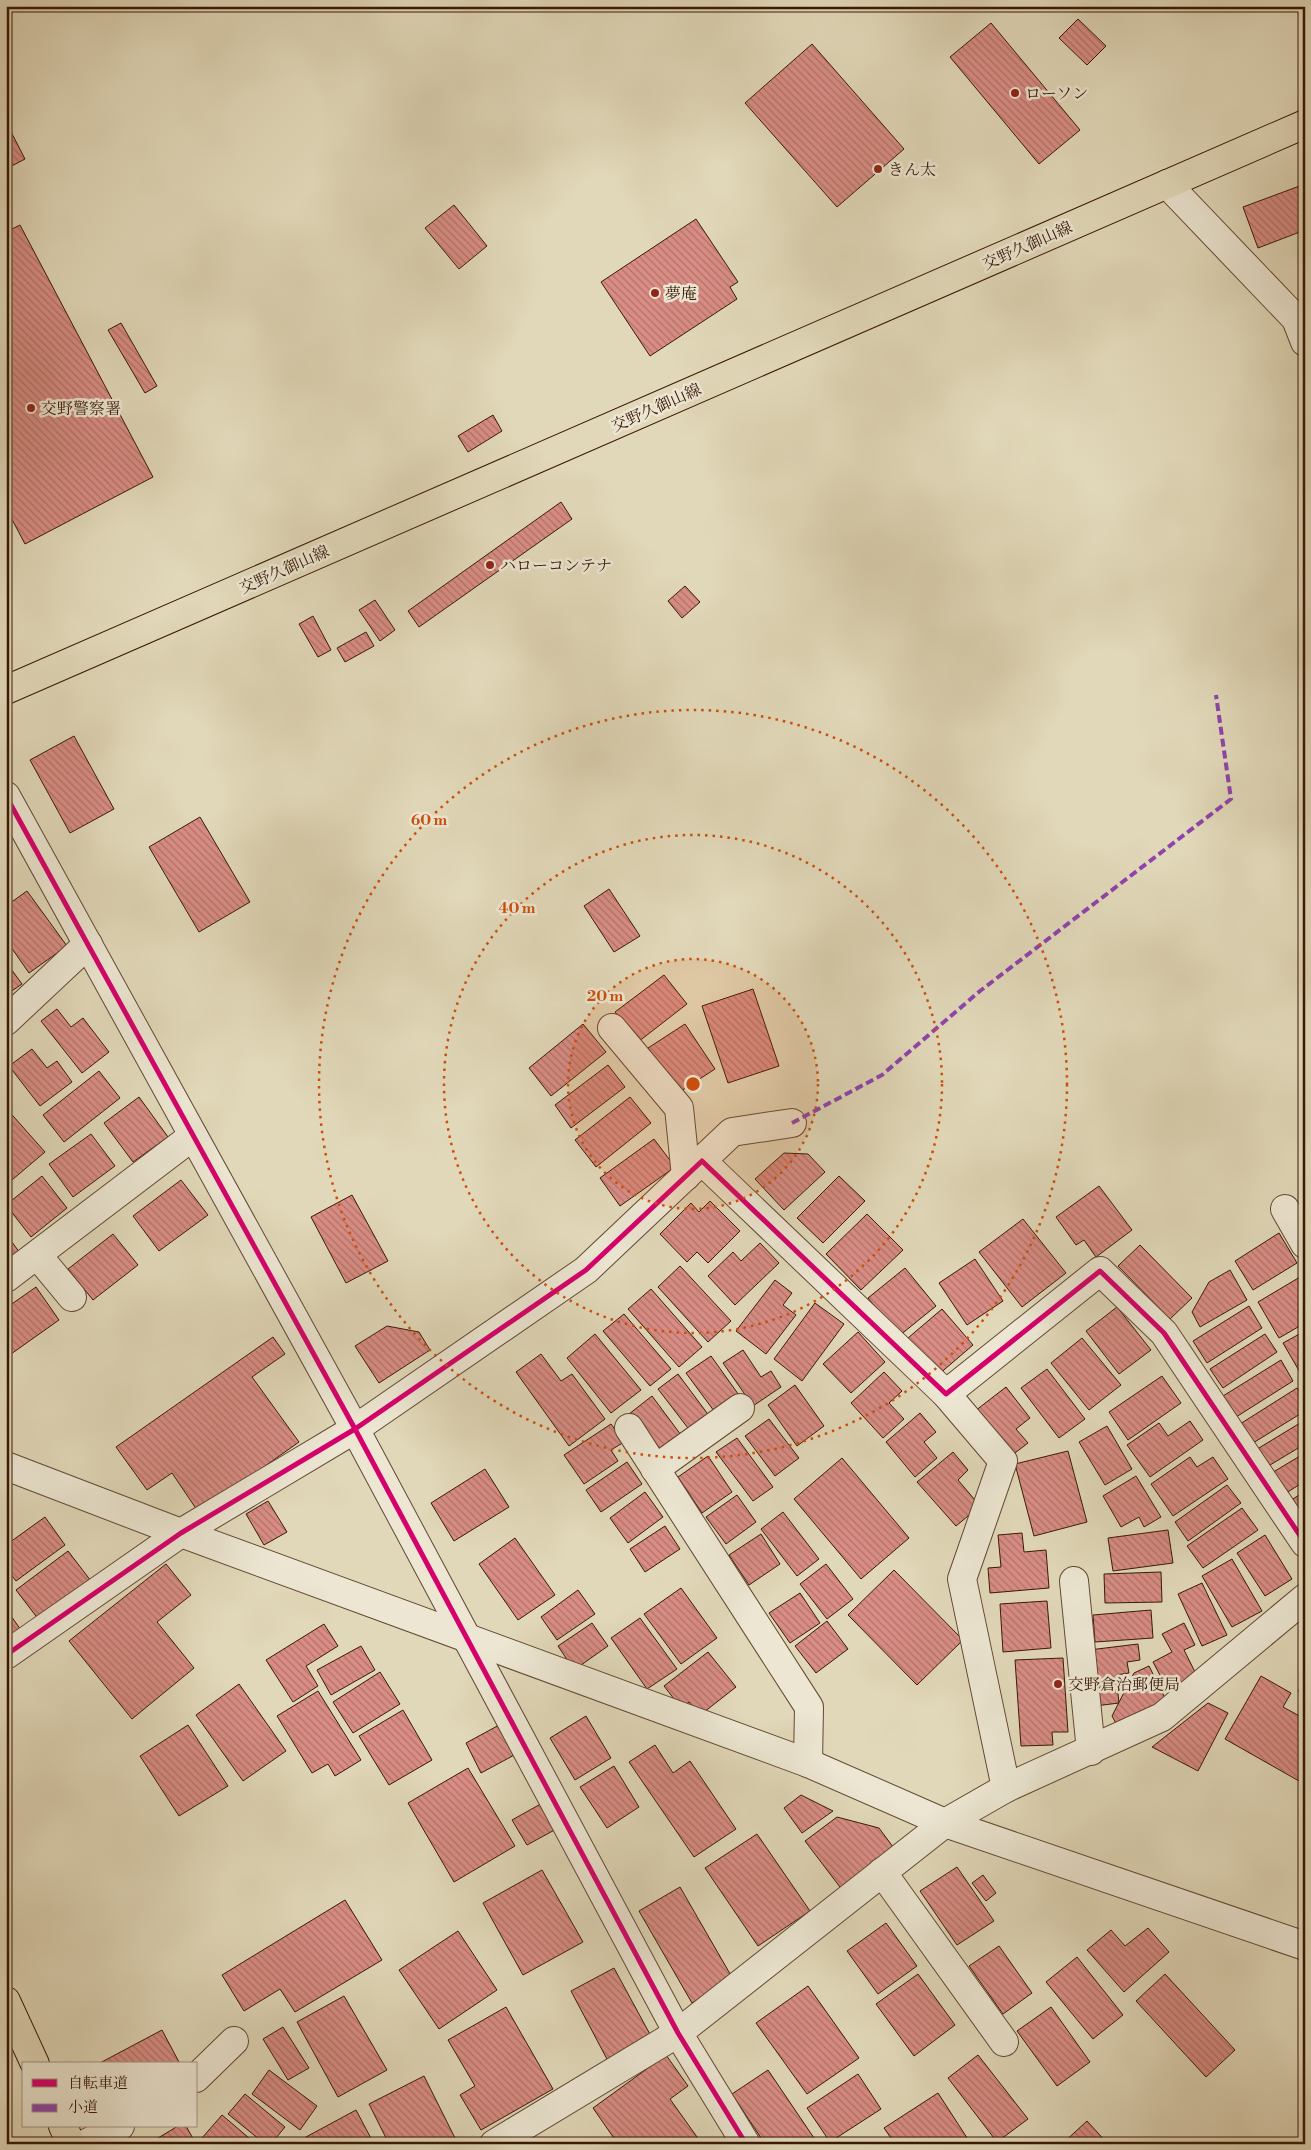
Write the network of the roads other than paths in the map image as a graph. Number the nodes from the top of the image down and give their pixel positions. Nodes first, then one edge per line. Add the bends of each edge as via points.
1 (1305, 124) edge
2 (1167, 184) junction
3 (1305, 342) edge
4 (6, 690) edge
5 (6, 796) edge
6 (88, 944) junction
7 (6, 1020) edge
8 (612, 1028) dead end
9 (792, 1123) dead end
10 (193, 1136) junction
11 (694, 1168) junction
12 (1285, 1209) dead end
13 (1305, 1244) edge
14 (38, 1256) junction
15 (6, 1278) edge
16 (72, 1297) dead end
17 (946, 1394) junction
18 (740, 1408) dead end
19 (355, 1428) junction
20 (629, 1428) dead end
21 (6, 1466) edge
22 (655, 1470) junction
23 (182, 1533) junction
24 (1305, 1543) edge
25 (1074, 1582) dead end
26 (1305, 1598) edge
27 (468, 1639) junction
28 (6, 1655) edge
29 (1091, 1751) junction
30 (808, 1763) junction
31 (1006, 1788) junction
32 (945, 1823) junction
33 (882, 1872) junction
34 (1305, 1946) edge
35 (6, 2001) edge
36 (678, 2033) junction
37 (234, 2041) dead end
38 (1004, 2042) dead end
39 (33, 2062) edge
40 (198, 2076) edge
41 (64, 2128) edge
42 (116, 2128) edge
43 (71, 2144) edge
44 (85, 2144) edge
45 (494, 2144) edge
46 (746, 2144) edge

1 - 2 main road, 交野久御山線
2 - 3 street via 1296,319
2 - 4 main road, 交野久御山線
5 - 6 street
6 - 7 street
6 - 10 street
8 - 11 street via 679,1108
9 - 11 street via 732,1132
10 - 14 street
10 - 19 street
11 - 17 street
11 - 19 street via 586,1270
12 - 13 street
14 - 15 street
14 - 16 street
17 - 24 street via 1100,1271 1164,1333
17 - 31 street via 1003,1461 962,1579
18 - 22 street
19 - 23 street
19 - 27 street
20 - 22 street
21 - 23 street
22 - 30 street via 809,1707
23 - 27 street
23 - 28 street
25 - 29 street
26 - 29 street via 1162,1717
27 - 30 street
27 - 36 street
29 - 31 street
30 - 32 street
31 - 32 street
32 - 33 street
32 - 34 street
33 - 36 street
33 - 38 street
35 - 39 main road
36 - 45 street
36 - 46 street
37 - 40 street
41 - 43 main road
42 - 44 street

